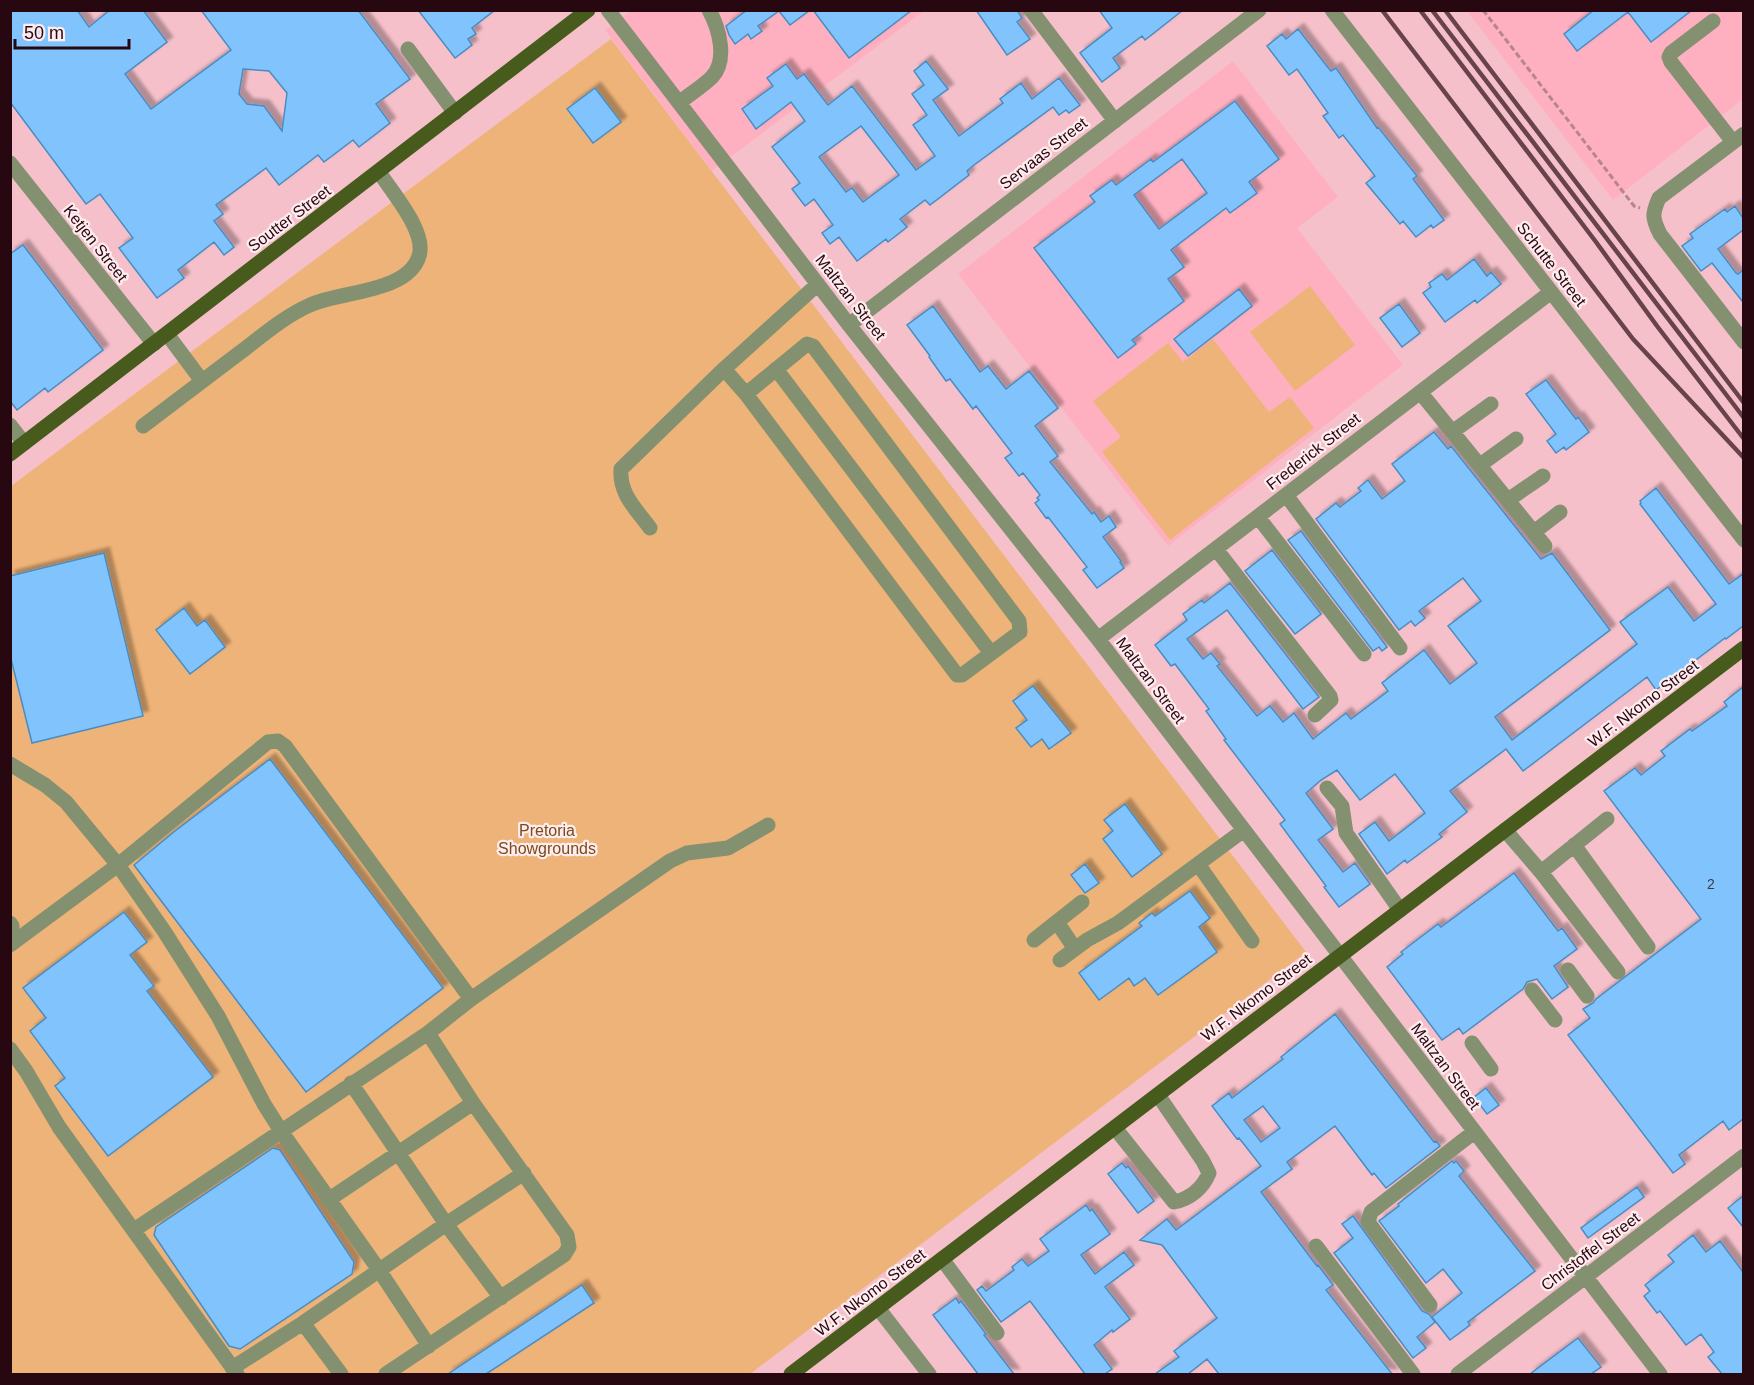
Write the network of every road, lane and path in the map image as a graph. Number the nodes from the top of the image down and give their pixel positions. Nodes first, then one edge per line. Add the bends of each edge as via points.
1 (588, 10) edge
2 (608, 10) edge
3 (1031, 10) edge
4 (1259, 10) edge
5 (1332, 10) edge
6 (1483, 10) edge
7 (714, 12) edge
8 (1713, 21) dead end
9 (408, 49) dead end
10 (679, 103) junction
11 (454, 113) junction
12 (1115, 121) junction
13 (1741, 137) edge
14 (10, 164) edge
15 (379, 172) junction
16 (1656, 205) junction
17 (818, 284) junction
18 (1551, 292) junction
19 (849, 325) junction
20 (167, 334) junction
21 (1743, 342) edge
22 (154, 344) junction
23 (724, 369) junction
24 (776, 369) junction
25 (202, 381) junction
26 (1420, 392) junction
27 (746, 394) junction
28 (1491, 404) dead end
29 (10, 425) edge
30 (143, 426) dead end
31 (1452, 432) junction
32 (1516, 439) dead end
33 (24, 443) junction
34 (10, 454) edge
35 (1480, 465) junction
36 (1543, 476) dead end
37 (1286, 495) junction
38 (1508, 500) junction
39 (1560, 512) dead end
40 (1258, 517) junction
41 (650, 528) dead end
42 (1534, 532) junction
43 (1743, 540) edge
44 (1545, 546) dead end
45 (1216, 549) junction
46 (1098, 639) junction
47 (1400, 648) dead end
48 (1743, 648) edge
49 (991, 653) junction
50 (1364, 654) dead end
51 (1315, 715) dead end
52 (10, 764) edge
53 (1327, 788) dead end
54 (1607, 819) dead end
55 (768, 825) dead end
56 (1244, 830) junction
57 (1505, 830) junction
58 (1574, 845) junction
59 (1198, 864) junction
60 (118, 865) junction
61 (1541, 872) junction
62 (1082, 902) dead end
63 (1400, 910) junction
64 (1057, 922) junction
65 (10, 923) edge
66 (1034, 940) dead end
67 (10, 941) edge
68 (1252, 941) dead end
69 (10, 945) edge
70 (1648, 947) dead end
71 (1075, 949) junction
72 (1340, 956) junction
73 (1060, 960) dead end
74 (1568, 970) dead end
75 (1618, 972) dead end
76 (1532, 990) dead end
77 (1587, 996) dead end
78 (471, 999) junction
79 (1555, 1020) dead end
80 (428, 1033) junction
81 (1472, 1043) dead end
82 (10, 1049) edge
83 (1491, 1069) dead end
84 (351, 1083) junction
85 (1158, 1095) junction
86 (473, 1103) junction
87 (1115, 1128) junction
88 (281, 1131) junction
89 (1474, 1132) junction
90 (398, 1153) junction
91 (1743, 1156) edge
92 (524, 1173) junction
93 (328, 1200) junction
94 (446, 1224) junction
95 (134, 1230) junction
96 (1316, 1246) dead end
97 (942, 1259) junction
98 (379, 1270) junction
99 (1586, 1277) junction
100 (501, 1298) junction
101 (1430, 1305) dead end
102 (878, 1308) junction
103 (303, 1323) junction
104 (998, 1333) dead end
105 (429, 1346) junction
106 (235, 1371) edge
107 (341, 1374) edge
108 (386, 1374) edge
109 (791, 1374) edge
110 (928, 1374) edge
111 (1413, 1374) edge
112 (1458, 1374) edge
113 (1660, 1374) edge

1 - 11 main road, Soutter Street
2 - 10 street, Maltzan Street
3 - 12 street
4 - 12 street, Servaas Street
5 - 18 street, Schutte Street
6 - 16 path via 1634,206
7 - 10 street via 721,47 717,69
8 - 13 street via 1669,57
9 - 11 street
10 - 17 street, Maltzan Street
11 - 15 main road, Soutter Street
12 - 19 street, Servaas Street
13 - 16 street
14 - 22 street, Ketjen Street
15 - 20 main road, Soutter Street
15 - 25 street via 420,241 419,257 408,274 382,286 311,304
16 - 21 street via 1654,222 1660,234
17 - 19 street, Maltzan Street
17 - 23 street
18 - 26 street, Frederick Street
18 - 43 street, Schutte Street
19 - 46 street, Maltzan Street
20 - 22 main road, Soutter Street
20 - 25 street
22 - 33 main road, Soutter Street
23 - 27 street
23 - 41 street via 621,469 625,494
24 - 27 street
24 - 49 street
24 - 49 street via 807,344 819,353 1019,621 1020,632
25 - 30 street
26 - 31 street
26 - 37 street, Frederick Street
27 - 49 street via 957,675
28 - 31 street
29 - 33 street
31 - 35 street
32 - 35 street
33 - 34 main road, Soutter Street
35 - 38 street
36 - 38 street
37 - 40 street, Frederick Street
37 - 47 street
38 - 42 street
39 - 42 street
40 - 45 street, Frederick Street
40 - 50 street
42 - 44 street
45 - 46 street, Frederick Street
45 - 51 street via 1330,696 1331,700
46 - 56 street, Maltzan Street
48 - 57 main road, W.F. Nkomo Street
52 - 60 street via 66,802
53 - 63 street via 1342,806 1346,833
54 - 58 street
55 - 78 street via 728,848 687,853 670,861
56 - 59 street
56 - 72 street, Maltzan Street
57 - 61 street
57 - 63 main road, W.F. Nkomo Street
58 - 61 street
58 - 70 street
59 - 68 street
59 - 71 street via 1118,923
60 - 69 street
60 - 78 street via 268,742 278,741
60 - 88 street via 218,1016
61 - 75 street
62 - 64 street
63 - 72 main road, W.F. Nkomo Street
64 - 66 street
64 - 71 street
65 - 67 street
71 - 73 street
72 - 85 main road, W.F. Nkomo Street
72 - 89 street, Maltzan Street
74 - 77 street
76 - 79 street
78 - 80 street
80 - 84 street
80 - 86 street
81 - 83 street
82 - 95 street via 59,1127
84 - 88 street
84 - 90 street
85 - 87 main road, W.F. Nkomo Street
85 - 87 street via 1209,1173 1198,1190 1174,1202
86 - 90 street
86 - 92 street
87 - 97 main road, W.F. Nkomo Street
88 - 93 street
88 - 95 street
89 - 99 street, Maltzan Street
89 - 101 street via 1371,1212 1368,1222
90 - 93 street
90 - 94 street
91 - 99 street, Christoffel Street
92 - 94 street
92 - 100 street via 567,1235 569,1247 564,1255
93 - 98 street
94 - 98 street
94 - 100 street
95 - 106 street
96 - 111 street
97 - 102 main road, W.F. Nkomo Street
97 - 104 street
98 - 103 street
98 - 105 street
99 - 112 street, Christoffel Street
99 - 113 street, Maltzan Street
100 - 105 street
102 - 109 main road, W.F. Nkomo Street
102 - 110 street
103 - 106 street
103 - 107 street
105 - 108 street

